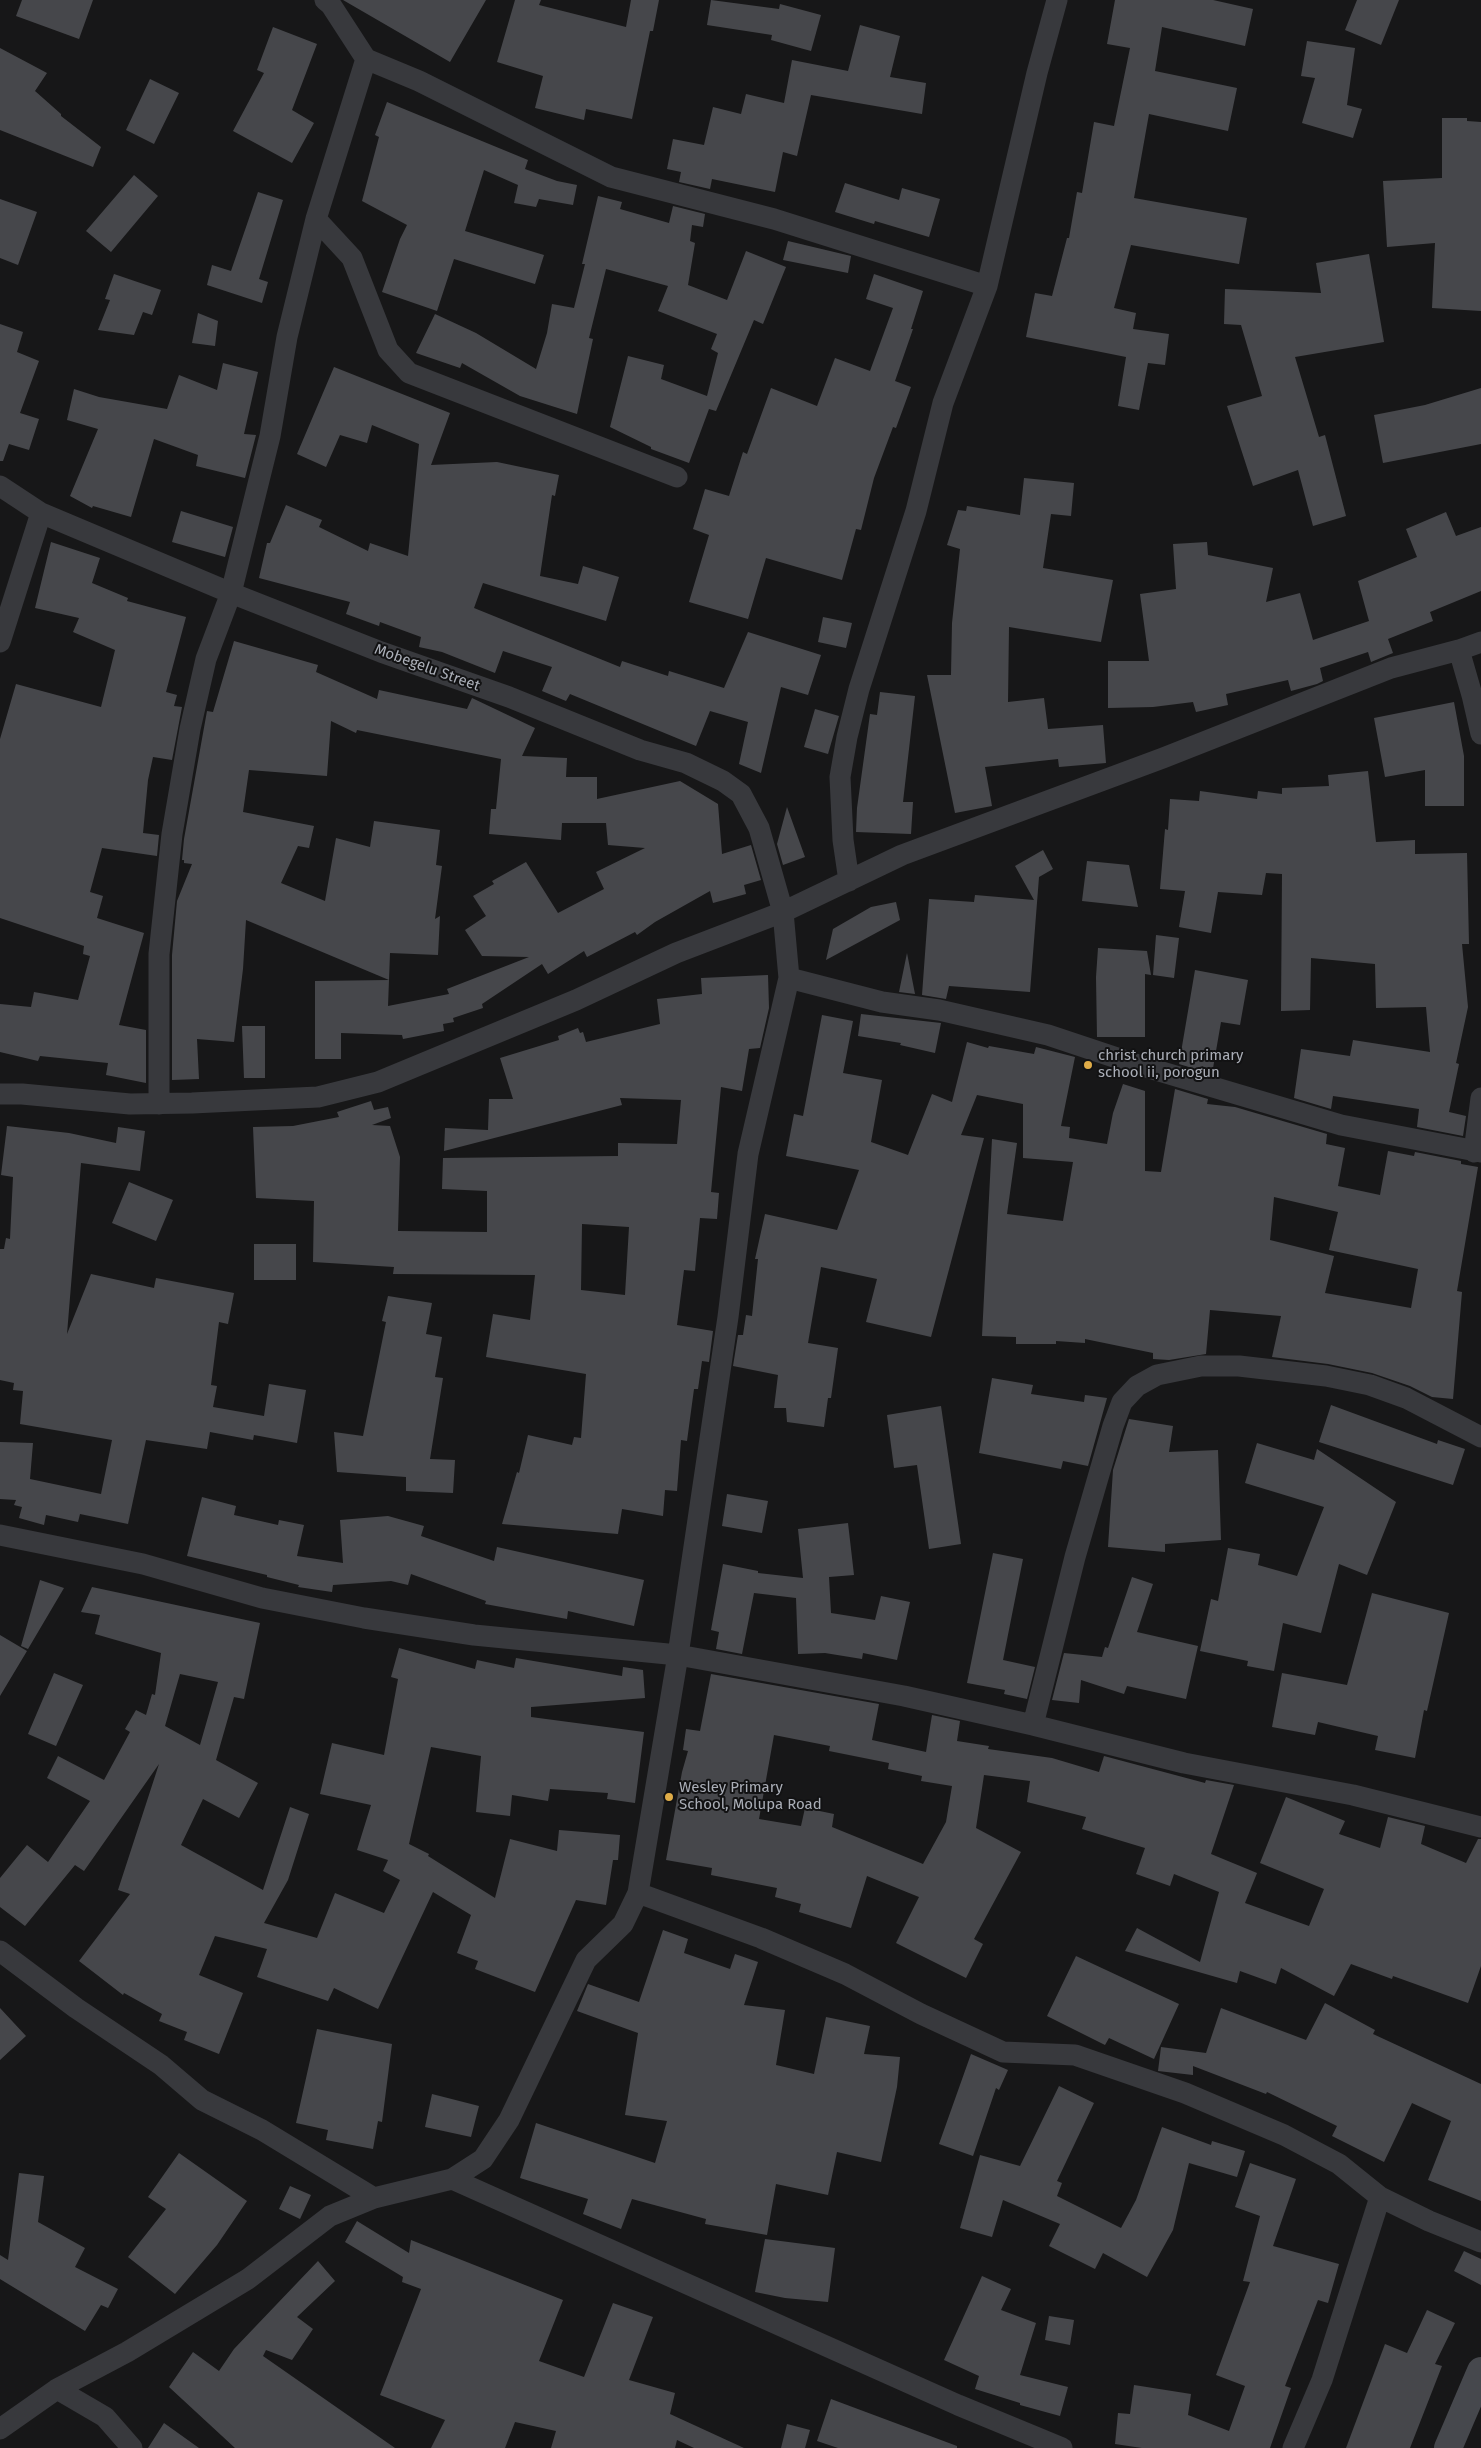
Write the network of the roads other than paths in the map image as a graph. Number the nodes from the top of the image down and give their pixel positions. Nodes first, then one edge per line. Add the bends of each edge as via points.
1 (325, 0) edge
2 (1057, 0) edge
3 (366, 59) junction
4 (316, 219) junction
5 (987, 286) junction
6 (677, 477) dead end
7 (0, 486) edge
8 (41, 513) junction
9 (231, 593) junction
10 (0, 642) edge
11 (1481, 642) edge
12 (1459, 650) junction
13 (1481, 734) edge
14 (849, 881) junction
15 (783, 912) junction
16 (789, 978) junction
17 (0, 1094) edge
18 (1481, 1098) edge
19 (159, 1104) junction
20 (1477, 1152) edge
21 (1481, 1437) edge
22 (0, 1535) edge
23 (678, 1655) junction
24 (1033, 1725) junction
25 (1481, 1827) edge
26 (638, 1893) junction
27 (0, 1951) edge
28 (452, 2180) junction
29 (1380, 2197) junction
30 (374, 2198) junction
31 (1481, 2242) edge
32 (1481, 2372) edge
33 (57, 2390) junction
34 (0, 2429) edge
35 (132, 2448) edge
36 (1062, 2448) edge
37 (1293, 2448) edge
38 (1448, 2448) edge

1 - 3 street
2 - 5 street via 1036,73
3 - 4 street
3 - 5 street via 419,81 611,177 774,219
4 - 6 street via 352,258 388,350 409,373
4 - 9 street via 287,337 270,436
5 - 14 street via 943,403 916,511 859,689 847,737 840,777
7 - 8 street, Mobegelu Street
8 - 9 street, Mobegelu Street
8 - 10 street
9 - 15 street, Mobegelu Street via 381,652 509,697 640,750 686,764 723,782 741,794 759,828
9 - 19 street via 206,659 172,834 159,954
11 - 12 street
12 - 13 street
12 - 14 street via 1390,668 902,856
14 - 15 street
15 - 16 street, Mobegelu Street
15 - 19 street via 676,953 576,1000 378,1082 318,1097
16 - 20 street via 882,1002 939,1010 1048,1035 1341,1125
16 - 23 street, Mobegelu Street via 748,1154 728,1317
17 - 19 street
18 - 20 street
21 - 24 street via 1406,1398 1370,1385 1326,1376 1239,1366 1201,1366 1157,1375 1137,1386 1122,1402 1112,1426
22 - 23 street via 143,1564 262,1598 364,1618 474,1635
23 - 24 street via 904,1696
23 - 26 street, Mobegelu Street
24 - 25 street via 1184,1763 1353,1795
26 - 28 street, Mobegelu Street via 624,1924 586,1960 504,2128 483,2159
26 - 29 street via 752,1934 836,1970 1003,2052 1075,2055 1185,2093 1284,2135 1331,2160
27 - 30 street via 76,2008 161,2065 202,2100 262,2130
28 - 30 street
28 - 36 street
29 - 31 street
29 - 37 street via 1322,2380
30 - 33 street via 330,2216 248,2280
32 - 38 street
33 - 34 street
33 - 35 street via 105,2417

